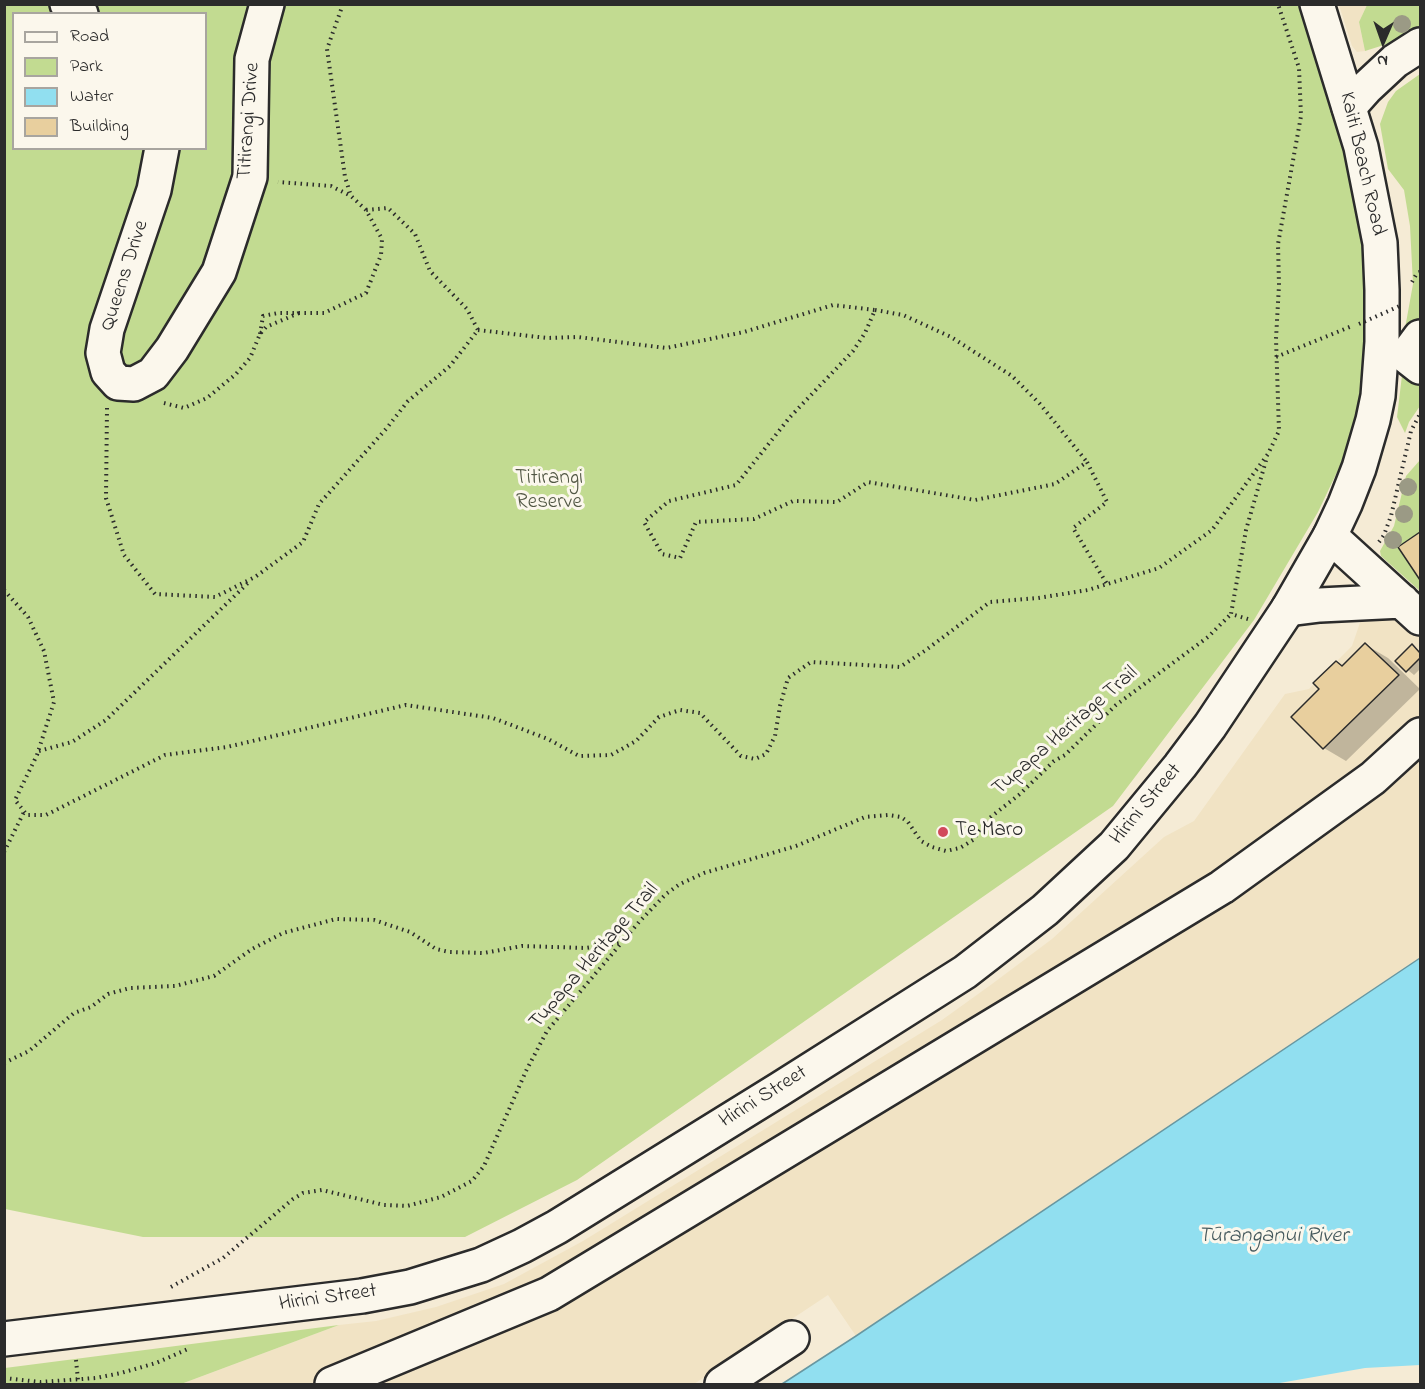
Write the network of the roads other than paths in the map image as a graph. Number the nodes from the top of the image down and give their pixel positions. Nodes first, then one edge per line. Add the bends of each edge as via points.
1 (267, 4) edge
2 (1317, 4) edge
3 (1420, 45) edge
4 (1349, 107) junction
5 (162, 150) edge
6 (1420, 337) edge
7 (1420, 367) edge
8 (145, 392) joint
9 (1330, 536) junction
10 (1411, 609) edge
11 (1283, 617) junction
12 (1420, 735) edge
13 (792, 1338) dead end
14 (4, 1339) edge
15 (332, 1384) edge
16 (723, 1384) edge

1 - 8 main road, Titirangi Drive via 252,58 250,177 219,272
2 - 4 main road, Kaiti Beach Road
3 - 4 main road via 1384,70
4 - 9 main road, Kaiti Beach Road via 1366,168 1380,243 1382,342 1378,396 1367,443
5 - 8 main road, Queens Drive via 154,190 107,329 103,353 108,372 118,383
6 - 7 main road via 1406,356
9 - 10 main road
9 - 11 main road, Hirini Street
10 - 11 main road via 1320,605
11 - 14 main road, Hirini Street via 1180,766 1114,846 1045,909 1004,943 908,1008 557,1227 481,1265 389,1291
12 - 15 main road via 1373,778 1222,887 549,1294
13 - 16 main road

